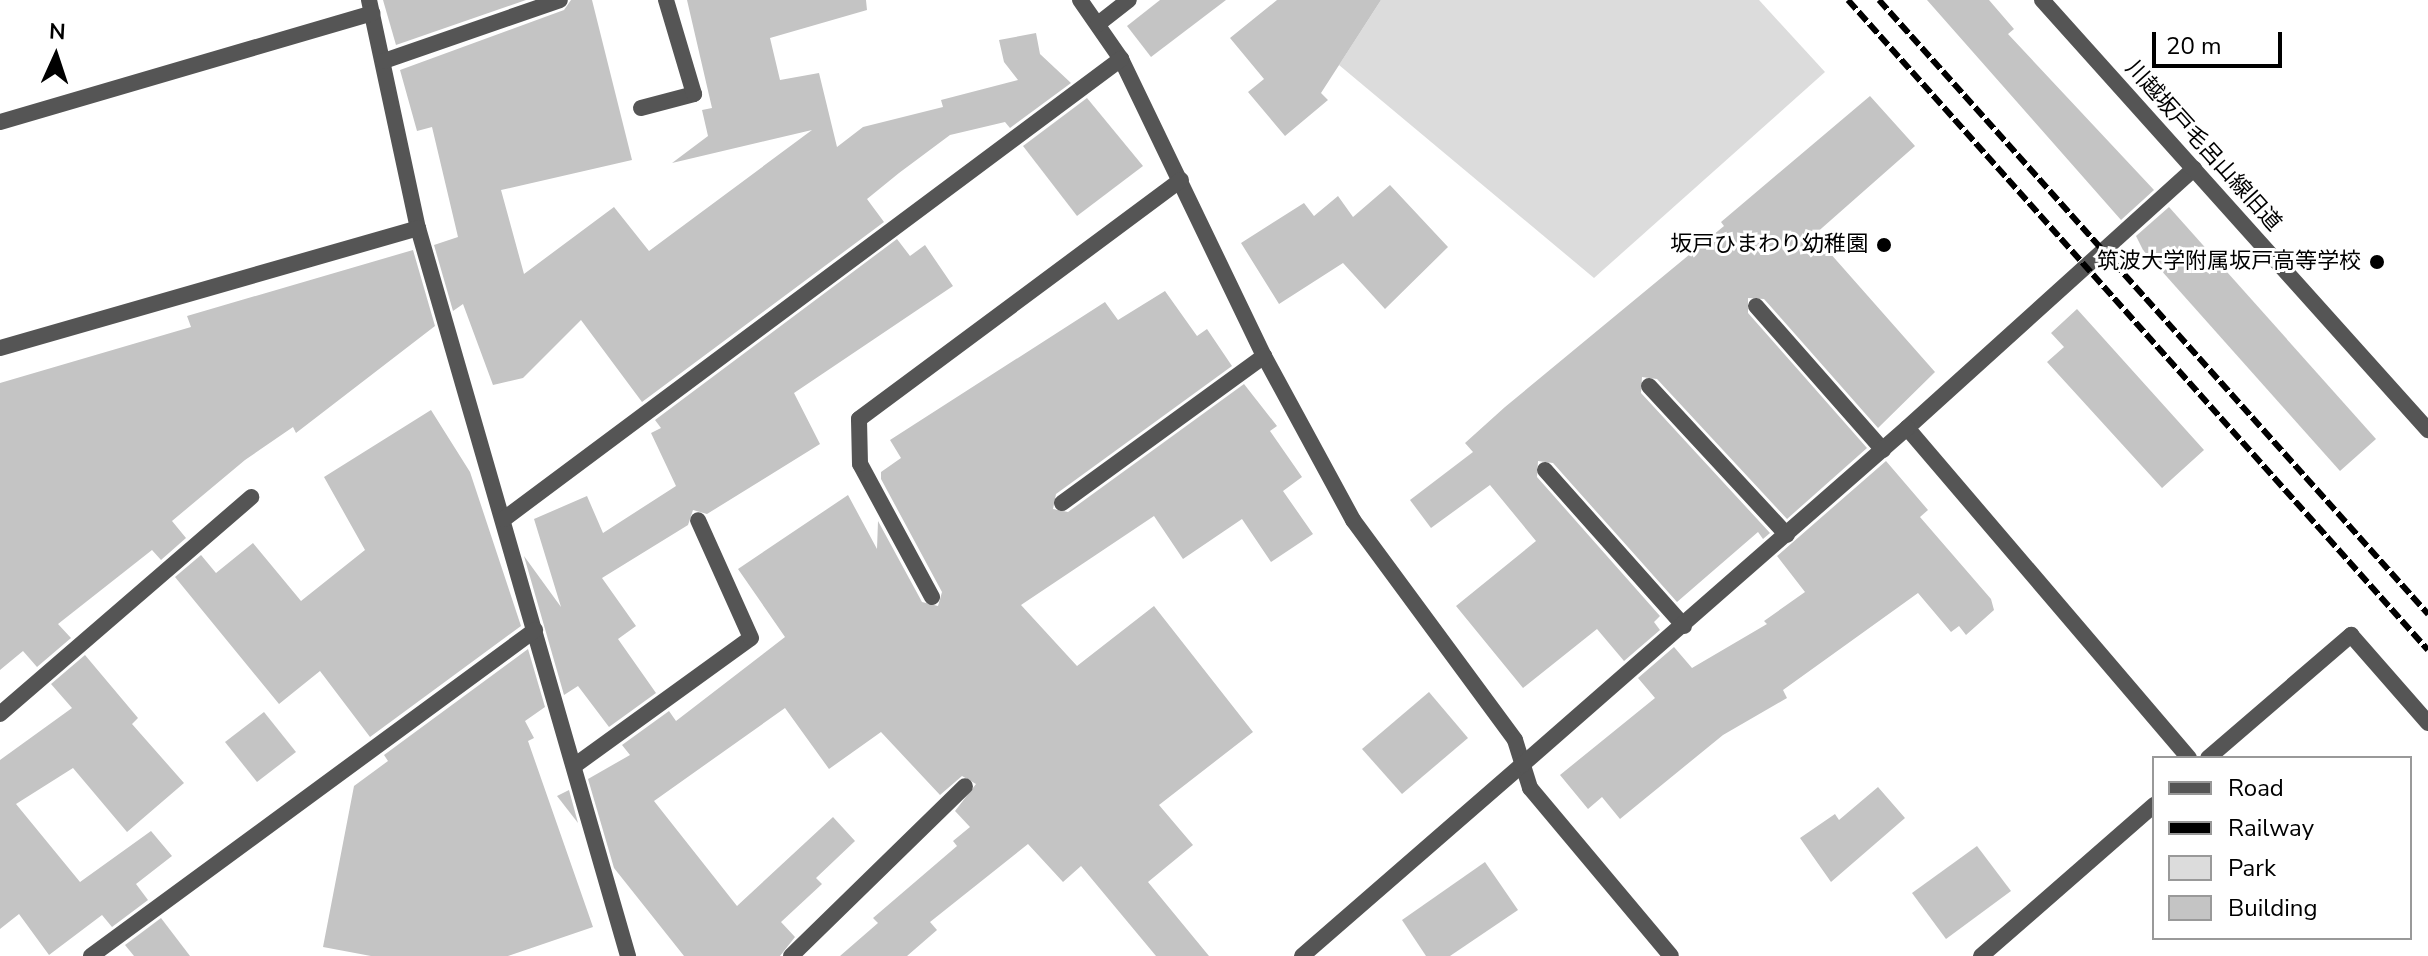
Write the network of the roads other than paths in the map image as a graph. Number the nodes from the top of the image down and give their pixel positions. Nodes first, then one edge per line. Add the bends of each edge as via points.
1 (560, 0) edge
2 (666, 0) edge
3 (1080, 0) edge
4 (1129, 0) edge
5 (2042, 0) edge
6 (370, 6) edge
7 (1098, 24) junction
8 (1121, 59) junction
9 (384, 61) junction
10 (641, 108) dead end
11 (0, 122) edge
12 (2194, 169) junction
13 (1181, 180) junction
14 (418, 228) junction
15 (1756, 306) dead end
16 (0, 348) edge
17 (1264, 356) junction
18 (1649, 386) dead end
19 (1907, 428) junction
20 (2428, 430) edge
21 (1883, 450) junction
22 (1545, 470) dead end
23 (251, 497) dead end
24 (1062, 503) dead end
25 (504, 519) junction
26 (698, 520) dead end
27 (1787, 535) junction
28 (932, 597) dead end
29 (1684, 626) junction
30 (535, 630) junction
31 (0, 714) edge
32 (2428, 723) edge
33 (2187, 756) edge
34 (2210, 756) edge
35 (1522, 765) junction
36 (574, 766) junction
37 (965, 786) dead end
38 (2152, 807) edge
39 (91, 956) edge
40 (628, 956) edge
41 (791, 956) edge
42 (1302, 956) edge
43 (1671, 956) edge
44 (1981, 956) edge

1 - 9 street
2 - 10 street via 694,94
3 - 7 street
4 - 7 street
5 - 12 street, 川越坂戸毛呂山線旧道
6 - 9 street
6 - 11 street
7 - 8 street
8 - 13 street
8 - 25 street
9 - 14 street
12 - 19 street
12 - 20 street, 川越坂戸毛呂山線旧道
13 - 17 street
13 - 28 street via 859,419 860,464
14 - 16 street
14 - 25 street
15 - 21 street
17 - 24 street
17 - 35 street via 1353,520 1515,740
18 - 27 street
19 - 21 street
19 - 33 street
21 - 27 street
22 - 29 street
23 - 31 street
25 - 30 street
26 - 36 street via 751,638
27 - 29 street
29 - 35 street
30 - 36 street
30 - 39 street
32 - 34 street via 2351,635
35 - 42 street
35 - 43 street via 1530,788
36 - 40 street
37 - 41 street
38 - 44 street

